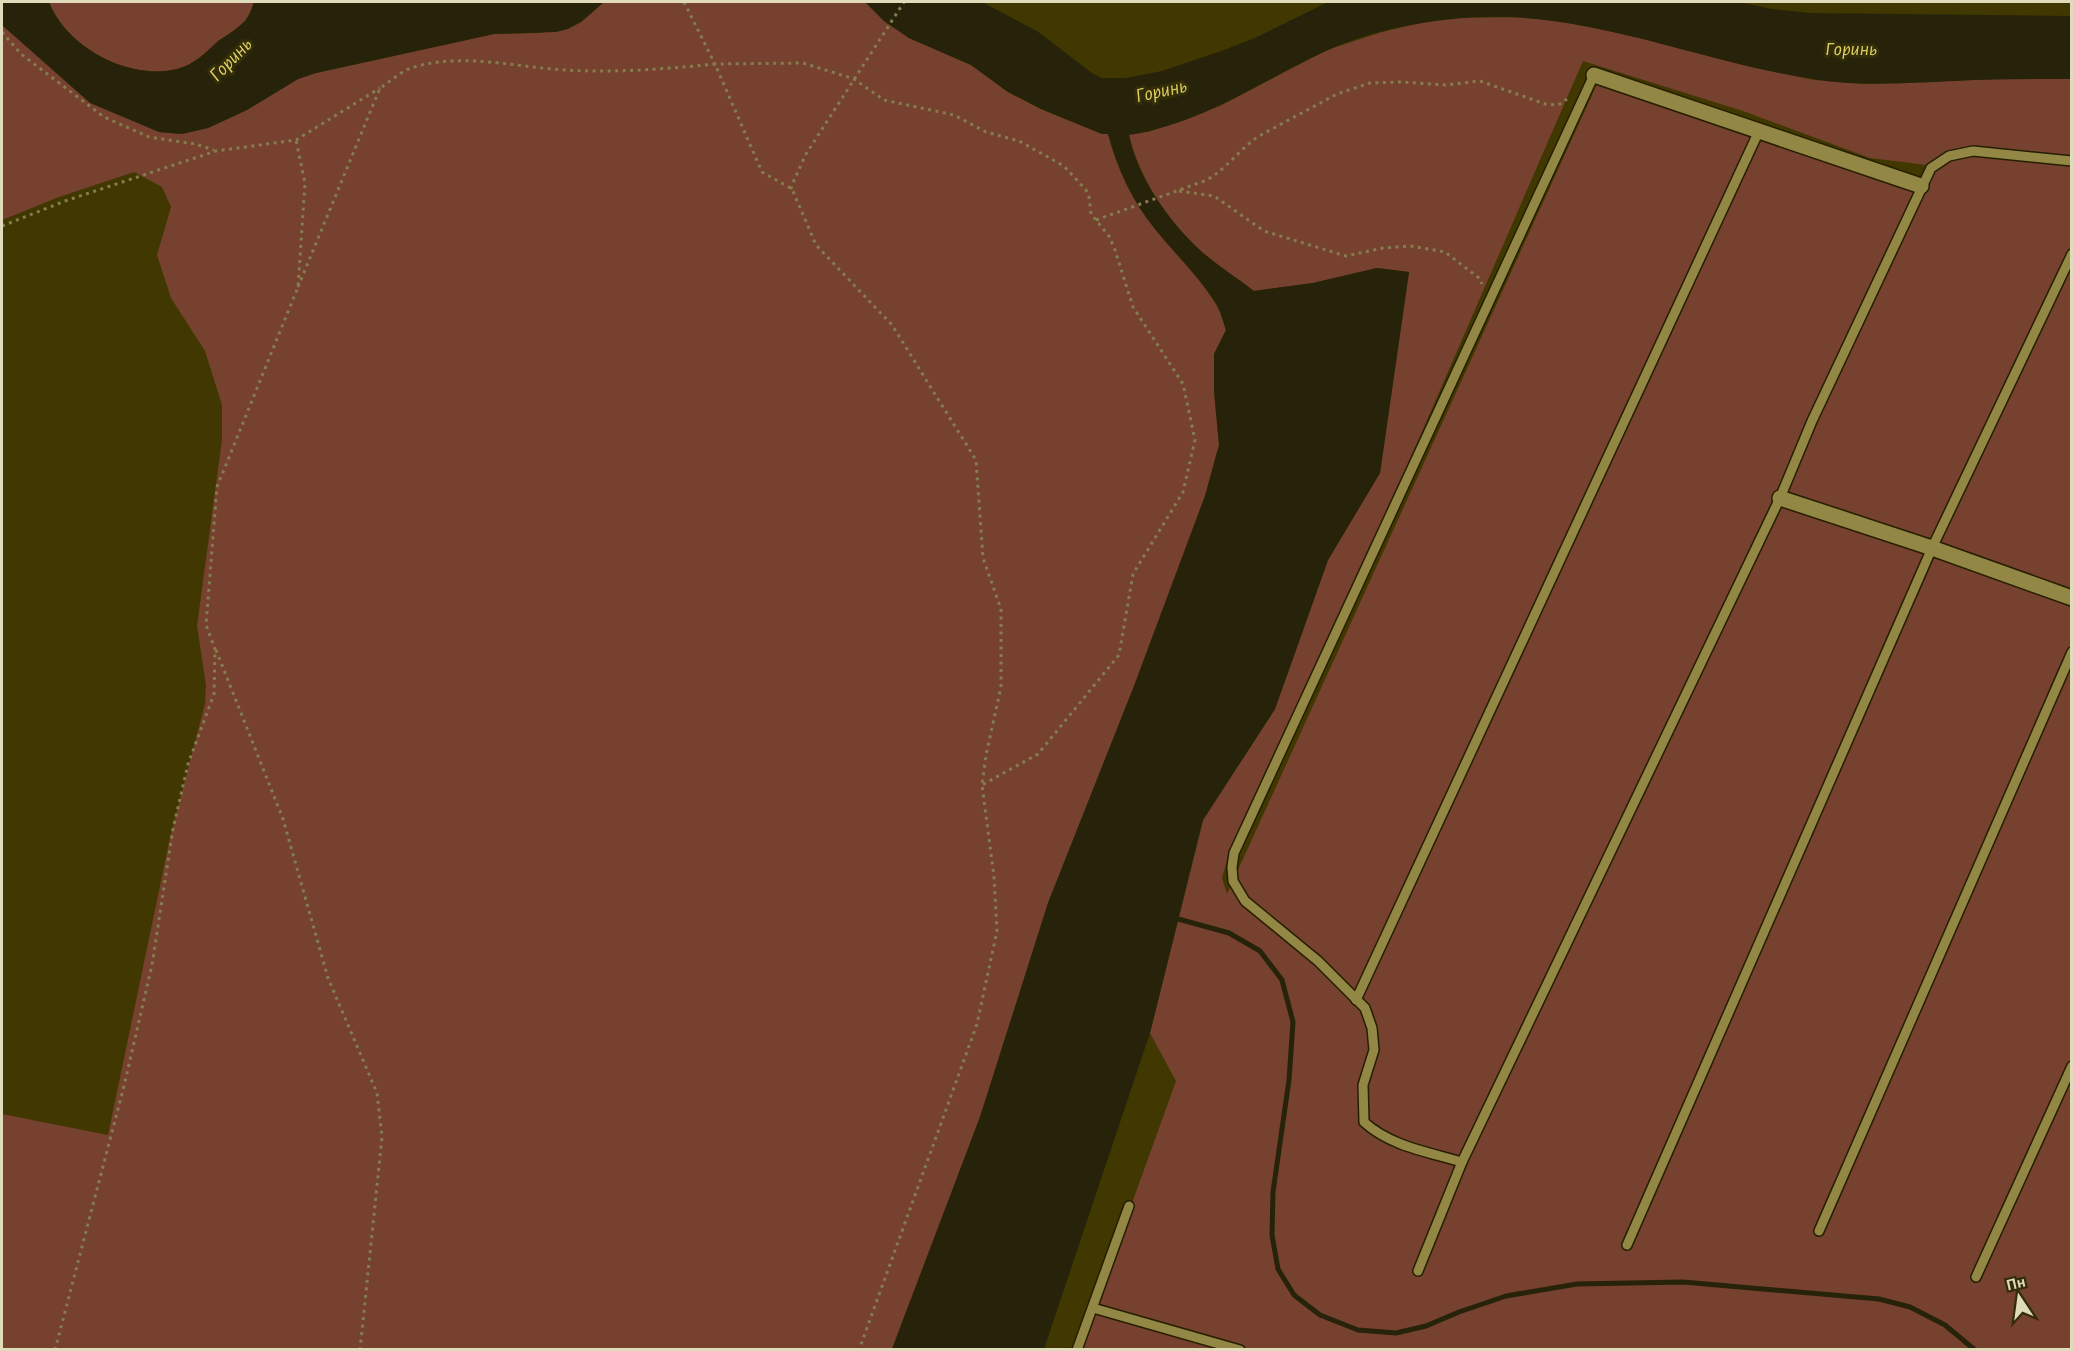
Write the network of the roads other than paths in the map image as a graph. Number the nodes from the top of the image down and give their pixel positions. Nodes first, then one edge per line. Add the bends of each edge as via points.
1 (1594, 75) joint
2 (1759, 131) junction
3 (2072, 161) edge
4 (1921, 186) junction
5 (2072, 254) edge
6 (1780, 498) junction
7 (1932, 548) junction
8 (2072, 598) edge
9 (2072, 652) edge
10 (1356, 1000) junction
11 (2072, 1066) edge
12 (1462, 1162) junction
13 (1129, 1206) dead end
14 (1819, 1231) dead end
15 (1627, 1245) dead end
16 (1418, 1271) dead end
17 (1976, 1277) dead end
18 (1093, 1308) junction
19 (1077, 1350) edge
20 (1240, 1350) edge

1 - 2 street
1 - 10 lane via 1234,853 1233,881 1245,901 1318,961
2 - 4 street
2 - 10 lane
3 - 4 lane via 1964,152 1936,163
4 - 6 lane
5 - 7 lane
6 - 7 street
6 - 12 lane
7 - 8 street
7 - 15 lane
9 - 14 lane
10 - 12 lane via 1365,1008 1374,1050 1363,1085 1364,1122 1400,1144
11 - 17 lane
12 - 16 lane
13 - 18 lane
18 - 19 lane
18 - 20 lane

